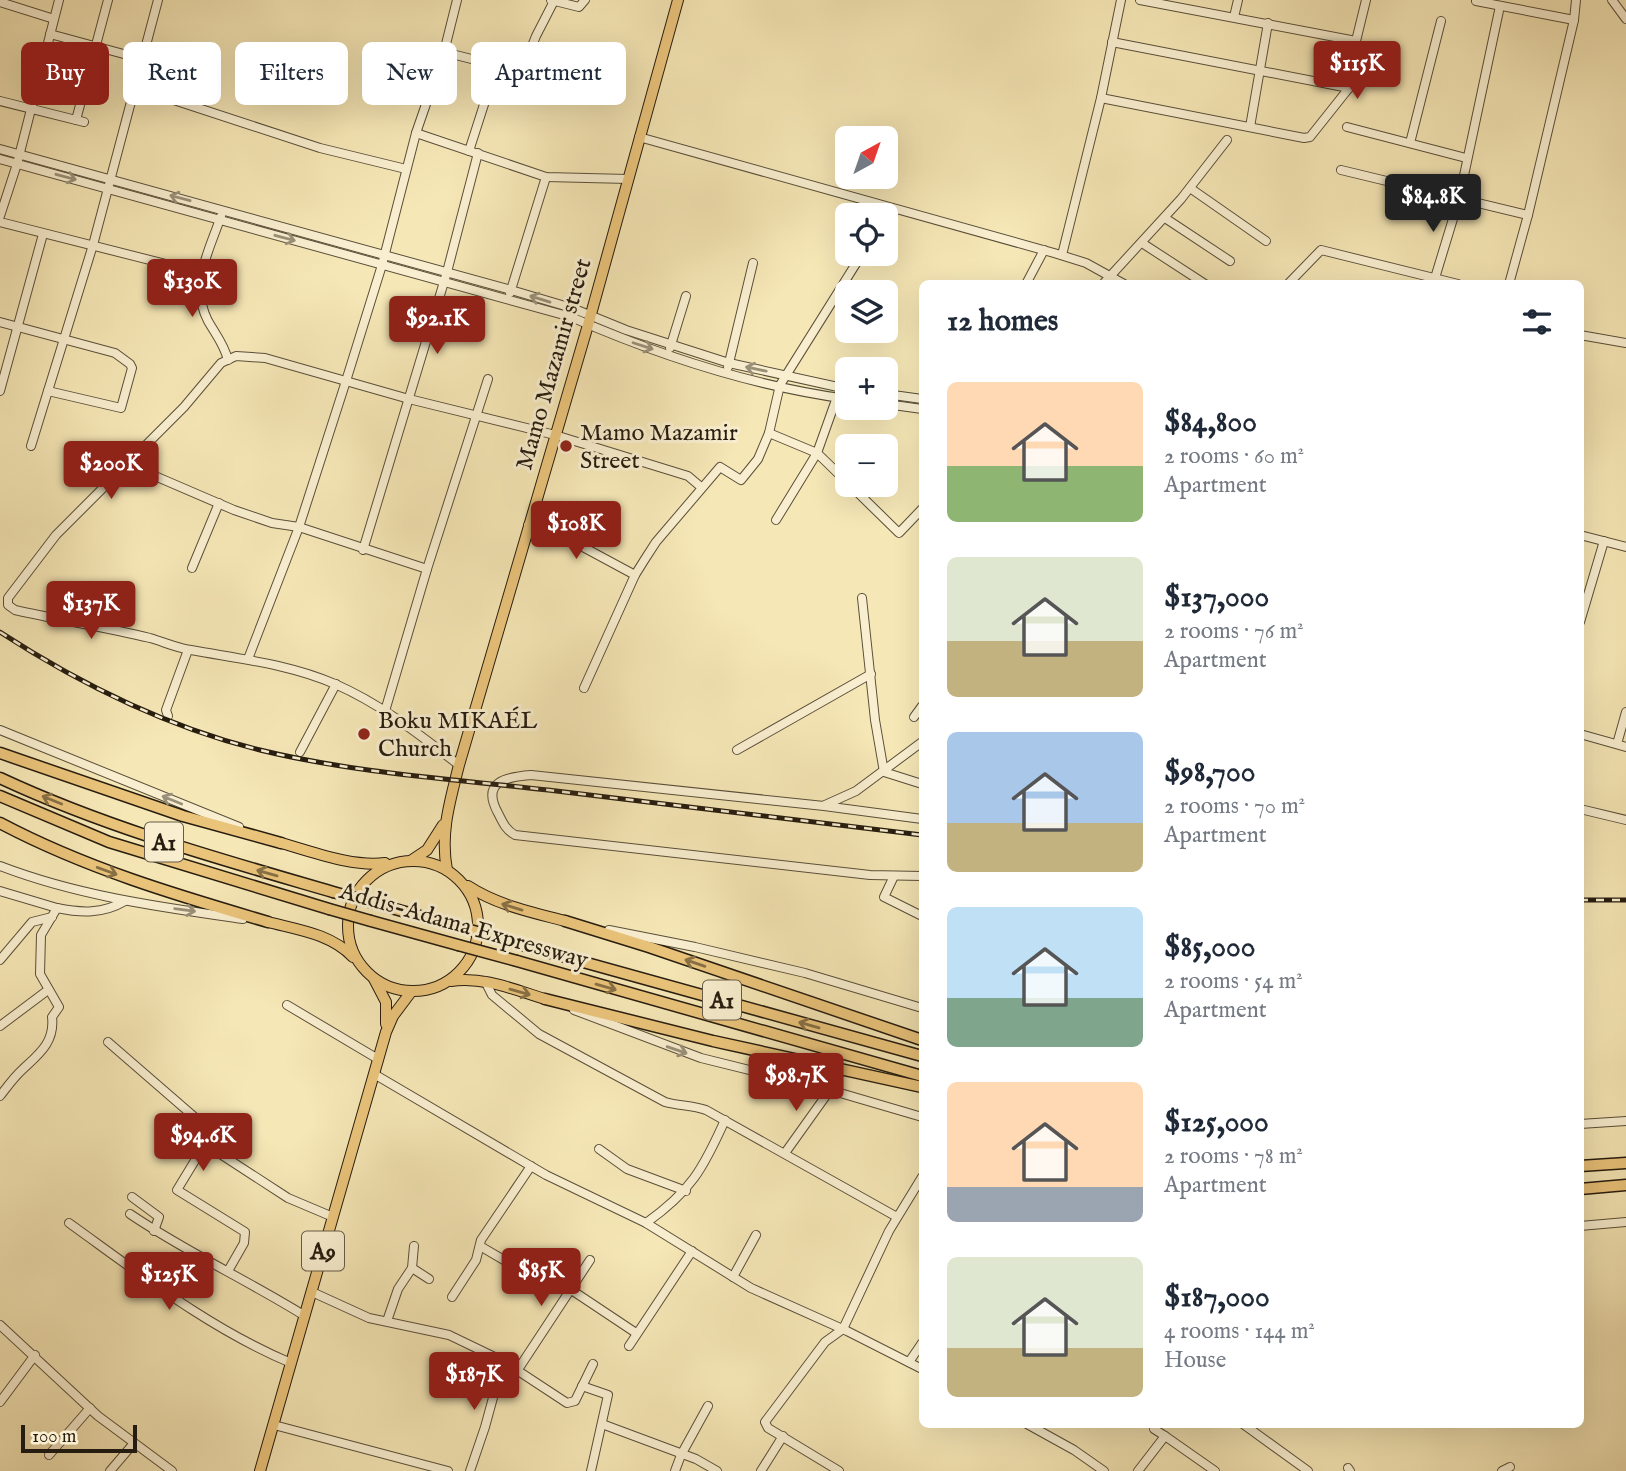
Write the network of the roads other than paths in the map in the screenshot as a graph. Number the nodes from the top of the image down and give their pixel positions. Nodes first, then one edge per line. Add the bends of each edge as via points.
1 (59, 0) edge
2 (108, 0) edge
3 (158, 0) edge
4 (457, 0) edge
5 (552, 0) edge
6 (585, 0) edge
7 (678, 0) edge
8 (1121, 0) edge
9 (1140, 0) edge
10 (1238, 0) edge
11 (1366, 0) edge
12 (1576, 0) edge
13 (1612, 0) edge
14 (1476, 1) edge
15 (0, 2) edge
16 (1189, 4) edge
17 (1500, 6) junction
18 (1234, 17) junction
19 (54, 19) junction
20 (1626, 19) edge
21 (1574, 20) junction
22 (1440, 21) dead end
23 (1268, 23) junction
24 (50, 34) junction
25 (1356, 41) junction
26 (80, 42) edge
27 (96, 42) edge
28 (147, 42) edge
29 (446, 42) edge
30 (534, 42) edge
31 (1112, 42) junction
32 (1260, 70) junction
33 (1349, 88) junction
34 (1101, 98) junction
35 (0, 101) edge
36 (83, 105) edge
37 (129, 105) edge
38 (187, 105) edge
39 (426, 105) edge
40 (486, 105) edge
41 (30, 109) junction
42 (1250, 127) junction
43 (1347, 127) dead end
44 (416, 133) junction
45 (639, 137) junction
46 (1227, 140) dead end
47 (1410, 143) junction
48 (0, 149) edge
49 (473, 152) junction
50 (18, 154) junction
51 (1466, 158) junction
52 (0, 159) edge
53 (17, 164) junction
54 (406, 169) junction
55 (1341, 170) dead end
56 (545, 177) junction
57 (109, 179) junction
58 (628, 179) junction
59 (1190, 188) junction
60 (107, 189) junction
61 (1459, 199) junction
62 (875, 203) edge
63 (898, 209) edge
64 (223, 210) junction
65 (1528, 215) junction
66 (0, 216) edge
67 (1165, 218) junction
68 (220, 220) junction
69 (0, 222) edge
70 (43, 234) junction
71 (1266, 241) dead end
72 (1142, 243) junction
73 (93, 245) junction
74 (1044, 250) junction
75 (1062, 256) junction
76 (383, 260) junction
77 (1230, 261) dead end
78 (753, 263) dead end
79 (854, 266) edge
80 (201, 272) junction
81 (447, 272) junction
82 (1111, 275) junction
83 (1435, 278) junction
84 (1028, 280) edge
85 (1107, 280) edge
86 (1118, 280) edge
87 (1199, 280) edge
88 (1292, 280) edge
89 (1443, 280) edge
90 (1510, 280) edge
91 (444, 282) junction
92 (511, 290) junction
93 (686, 296) dead end
94 (508, 299) junction
95 (589, 320) junction
96 (0, 322) edge
97 (17, 326) junction
98 (1584, 336) edge
99 (64, 338) junction
100 (1626, 344) edge
101 (669, 349) junction
102 (228, 360) junction
103 (729, 363) junction
104 (726, 373) junction
105 (785, 376) junction
106 (488, 379) dead end
107 (346, 380) junction
108 (780, 385) junction
109 (835, 386) edge
110 (0, 391) edge
111 (48, 391) junction
112 (898, 396) edge
113 (835, 397) edge
114 (410, 399) junction
115 (919, 399) edge
116 (835, 403) edge
117 (898, 406) edge
118 (919, 409) edge
119 (477, 415) junction
120 (769, 433) junction
121 (555, 435) junction
122 (31, 446) dead end
123 (817, 453) junction
124 (127, 464) junction
125 (835, 470) edge
126 (701, 487) junction
127 (862, 497) edge
128 (219, 503) junction
129 (919, 512) edge
130 (776, 520) dead end
131 (528, 526) junction
132 (299, 527) junction
133 (1584, 536) edge
134 (1604, 541) junction
135 (1626, 547) edge
136 (363, 550) junction
137 (192, 569) dead end
138 (427, 569) junction
139 (635, 575) junction
140 (862, 598) dead end
141 (1584, 608) edge
142 (188, 650) junction
143 (248, 659) junction
144 (872, 674) junction
145 (336, 684) junction
146 (584, 688) dead end
147 (919, 710) edge
148 (385, 711) junction
149 (1626, 712) edge
150 (168, 716) dead end
151 (914, 717) dead end
152 (0, 730) edge
153 (1584, 735) edge
154 (919, 744) edge
155 (1621, 745) edge
156 (737, 750) dead end
157 (300, 752) dead end
158 (0, 753) edge
159 (459, 765) junction
160 (884, 772) junction
161 (0, 778) edge
162 (919, 783) edge
163 (0, 796) edge
164 (824, 806) junction
165 (1584, 810) edge
166 (919, 819) edge
167 (1626, 820) edge
168 (445, 821) junction
169 (0, 823) edge
170 (281, 843) junction
171 (412, 860) junction
172 (396, 862) junction
173 (0, 866) edge
174 (447, 870) junction
175 (894, 876) junction
176 (919, 876) edge
177 (463, 883) junction
178 (0, 891) edge
179 (125, 901) junction
180 (57, 908) junction
181 (919, 914) edge
182 (52, 917) junction
183 (565, 921) junction
184 (268, 922) junction
185 (0, 960) edge
186 (356, 960) junction
187 (373, 978) junction
188 (447, 981) junction
189 (485, 981) junction
190 (48, 990) junction
191 (411, 992) junction
192 (545, 999) junction
193 (287, 1005) dead end
194 (919, 1007) edge
195 (0, 1026) edge
196 (386, 1032) junction
197 (919, 1039) edge
198 (108, 1042) dead end
199 (919, 1055) edge
200 (378, 1059) junction
201 (374, 1074) junction
202 (919, 1075) edge
203 (919, 1086) edge
204 (830, 1090) junction
205 (0, 1096) edge
206 (919, 1116) edge
207 (725, 1120) junction
208 (1626, 1121) edge
209 (1584, 1124) edge
210 (205, 1144) junction
211 (598, 1149) dead end
212 (785, 1153) junction
213 (1626, 1163) edge
214 (531, 1166) junction
215 (1584, 1166) edge
216 (919, 1182) edge
217 (1626, 1185) edge
218 (1584, 1189) edge
219 (686, 1191) junction
220 (132, 1197) dead end
221 (130, 1214) dead end
222 (333, 1217) junction
223 (897, 1217) junction
224 (1626, 1222) edge
225 (69, 1223) dead end
226 (646, 1223) junction
227 (1584, 1226) edge
228 (154, 1231) junction
229 (756, 1235) dead end
230 (414, 1246) dead end
231 (480, 1246) junction
232 (692, 1251) junction
233 (590, 1260) dead end
234 (412, 1268) junction
235 (228, 1271) junction
236 (733, 1278) junction
237 (429, 1279) dead end
238 (570, 1289) junction
239 (312, 1292) junction
240 (452, 1297) dead end
241 (305, 1316) junction
242 (387, 1321) junction
243 (0, 1325) edge
244 (843, 1329) junction
245 (636, 1333) junction
246 (629, 1346) dead end
247 (919, 1347) edge
248 (35, 1355) junction
249 (503, 1361) junction
250 (909, 1362) junction
251 (291, 1363) junction
252 (593, 1364) dead end
253 (919, 1367) edge
254 (517, 1371) junction
255 (582, 1386) junction
256 (0, 1402) edge
257 (708, 1406) dead end
258 (89, 1408) junction
259 (274, 1424) junction
260 (602, 1424) junction
261 (1034, 1428) edge
262 (1155, 1428) edge
263 (1248, 1428) edge
264 (783, 1436) junction
265 (1165, 1437) junction
266 (134, 1443) junction
267 (49, 1455) dead end
268 (681, 1455) junction
269 (110, 1471) edge
270 (172, 1471) edge
271 (260, 1471) edge
272 (448, 1471) edge
273 (470, 1471) edge
274 (591, 1471) edge
275 (675, 1471) edge
276 (717, 1471) edge
277 (761, 1471) edge
278 (839, 1471) edge
279 (1104, 1471) edge
280 (1138, 1471) edge
281 (1215, 1471) edge
282 (1308, 1471) edge

1 - 19 street
2 - 27 street
3 - 28 street
4 - 29 street
5 - 6 street via 579,7
5 - 30 street
7 - 45 main road, Mamo Mazamir street
8 - 31 street
9 - 16 street
10 - 18 street
11 - 25 street
12 - 21 street
13 - 20 street
14 - 17 street
15 - 19 street
16 - 18 street
17 - 21 street
17 - 51 street
18 - 23 street
19 - 24 street
21 - 65 street
22 - 47 street
23 - 25 street
23 - 32 street
24 - 26 street
24 - 41 street
25 - 33 street
31 - 32 street
31 - 34 street
32 - 33 street
32 - 42 street
33 - 42 street via 1310,137
34 - 42 street
34 - 75 street
35 - 41 street
36 - 41 street via 80,121
37 - 57 street
38 - 54 street via 320,148
39 - 44 street
40 - 49 street
41 - 50 street
43 - 47 street
44 - 49 street
44 - 54 street
45 - 58 main road, Mamo Mazamir street
45 - 62 street
46 - 59 street
47 - 51 street
48 - 50 street
49 - 56 street
49 - 81 street
50 - 53 street
50 - 57 street
51 - 61 street
52 - 53 street
53 -> 60 street
53 - 66 street
54 - 76 street
55 - 61 street
56 - 58 street
56 - 92 street
57 - 60 street
64 -> 57 street
58 - 95 main road, Mamo Mazamir street
59 - 67 street
59 - 71 street
60 - 68 street
60 - 73 street
61 - 65 street
61 - 83 street
63 - 74 street
64 - 68 street
64 - 76 street
65 - 90 street
67 - 72 street
67 - 77 street
68 -> 76 street
68 - 80 street
69 - 70 street
70 - 73 street
70 - 97 street
72 - 82 street
72 - 87 street
73 - 80 street
73 - 99 street
74 - 75 street
74 - 84 street
75 - 82 street
76 - 81 street
76 - 91 street
76 - 107 street
78 - 103 street
79 - 105 street
80 - 102 street via 199,297
81 - 91 street
81 - 92 street
82 - 85 street
82 - 86 street
83 - 88 street via 1321,250
83 - 89 street
91 - 94 street
91 - 114 street
92 - 94 street
95 -> 92 street
93 - 101 street
94 - 95 street
95 - 101 street
95 - 121 main road, Mamo Mazamir street
96 - 97 street
97 - 99 street
97 - 110 street
98 - 100 street
99 - 111 street
99 - 111 street via 115,353 130,364 122,405 118,408
101 - 103 street
101 - 104 street
102 - 107 street via 236,356 265,358
102 - 124 street
103 - 104 street
105 -> 103 street
104 - 108 street
105 - 108 street
105 - 109 street
106 - 119 street
107 - 114 street
107 - 132 street
108 - 113 street
108 - 120 street
111 - 122 street
112 - 115 street
114 - 119 street
114 - 136 street
116 - 123 street
117 - 118 street
119 - 121 street
119 - 138 street
120 - 123 street
120 - 126 street via 758,459 741,480 720,467
121 - 126 street via 688,475
121 - 131 main road, Mamo Mazamir street
123 - 125 street
123 - 130 street
124 - 128 street
124 - 142 street via 56,535 8,605
126 - 139 street
127 - 129 street via 899,533
128 - 132 street via 272,523
128 - 137 street
131 - 139 street via 583,547
131 - 159 main road, Mamo Mazamir street
132 - 136 street
132 - 143 street
133 - 134 street
134 - 135 street
134 - 141 street
136 - 138 street
138 - 148 street
139 - 146 street
140 - 144 street
142 - 143 street
142 - 150 street via 166,710
143 - 145 street
144 - 156 street
144 - 160 street
145 - 148 street
145 - 157 street
147 - 151 street
148 - 159 street
149 - 155 street
170 -> 152 street
153 - 155 street
154 - 160 street
158 - 170 highway via 183,816
159 - 168 main road, Mamo Mazamir street
160 - 162 street
160 - 164 street
199 -> 161 highway, Addis-Adama Expressway / A1, bridge via 177,847
163 -> 202 highway, Addis-Adama Expressway / A1, bridge via 122,846 329,909
164 - 166 street
164 - 175 street via 531,775 508,777 492,792 492,803 507,830 515,835
165 - 167 street
168 - 171 main road via 426,850
168 - 174 main road
169 -> 184 highway via 95,867
170 - 172 main road via 345,860
171 - 172 main road
171 - 174 main road
172 - 186 main road via 364,881 353,898 348,940
173 - 179 street
174 - 177 main road
175 - 176 street
175 - 181 street via 884,897
183 -> 177 main road via 484,897
177 - 188 main road via 478,920 477,941 469,961
178 - 180 street
179 - 180 street via 113,908 81,913
179 -> 184 street
180 - 182 street
182 - 185 street via 32,922
182 - 190 street via 41,935 40,974
183 - 194 street via 805,973
197 -> 183 highway
184 - 186 main road via 323,936 342,945
186 - 187 main road
187 - 191 main road
187 - 196 main road, A9 via 386,1002
188 - 189 main road
188 - 191 main road
189 -> 192 main road
189 - 207 street via 492,995 539,1034 665,1102 691,1105
190 - 195 street
190 - 205 street via 59,1007 52,1017 46,1047
191 - 196 main road, A9
192 - 203 highway
192 -> 204 street via 702,1058
193 - 200 street
196 - 200 main road, A9
198 - 210 street via 205,1127
200 - 201 main road, A9
201 - 214 street
201 - 222 main road, A9
204 - 206 street
204 - 212 street
207 - 212 street
207 - 219 street
208 - 209 street
210 - 222 street via 288,1198
210 - 235 street via 177,1191 245,1232
211 - 219 street via 627,1169
212 - 223 street
213 - 215 highway
214 - 226 street
214 - 231 street
216 - 223 street
217 - 218 highway
219 - 226 street
220 - 228 street via 159,1217
221 - 228 street
222 - 239 main road, A9
223 - 244 street
224 - 227 street
225 - 251 street via 162,1290
226 - 232 street
228 - 235 street
229 - 236 street
230 - 234 street
231 - 238 street
231 - 240 street
232 - 236 street
232 - 245 street
233 - 238 street
234 - 237 street
234 - 242 street via 398,1289
235 - 241 street
236 - 244 street
238 - 245 street
238 - 254 street
239 - 241 main road, A9
239 - 242 street via 369,1318
241 - 251 main road, A9
242 - 249 street via 449,1335
243 - 248 street
244 - 250 street
244 - 264 street via 825,1342 765,1422
245 - 246 street
247 - 250 street
248 - 256 street
248 - 258 street
249 - 254 street
249 - 273 street
250 - 253 street
251 - 259 main road, A9
252 - 255 street
254 - 255 street via 567,1403 575,1401
255 - 260 street via 608,1395
257 - 268 street
258 - 266 street
258 - 267 street
259 - 271 main road, A9
259 - 272 street
260 - 268 street
260 - 274 street
261 - 279 street
262 - 265 street
263 - 282 street
264 - 277 street
264 - 278 street
265 - 280 street
265 - 281 street
266 - 269 street
266 - 270 street
268 - 275 street
268 - 276 street

